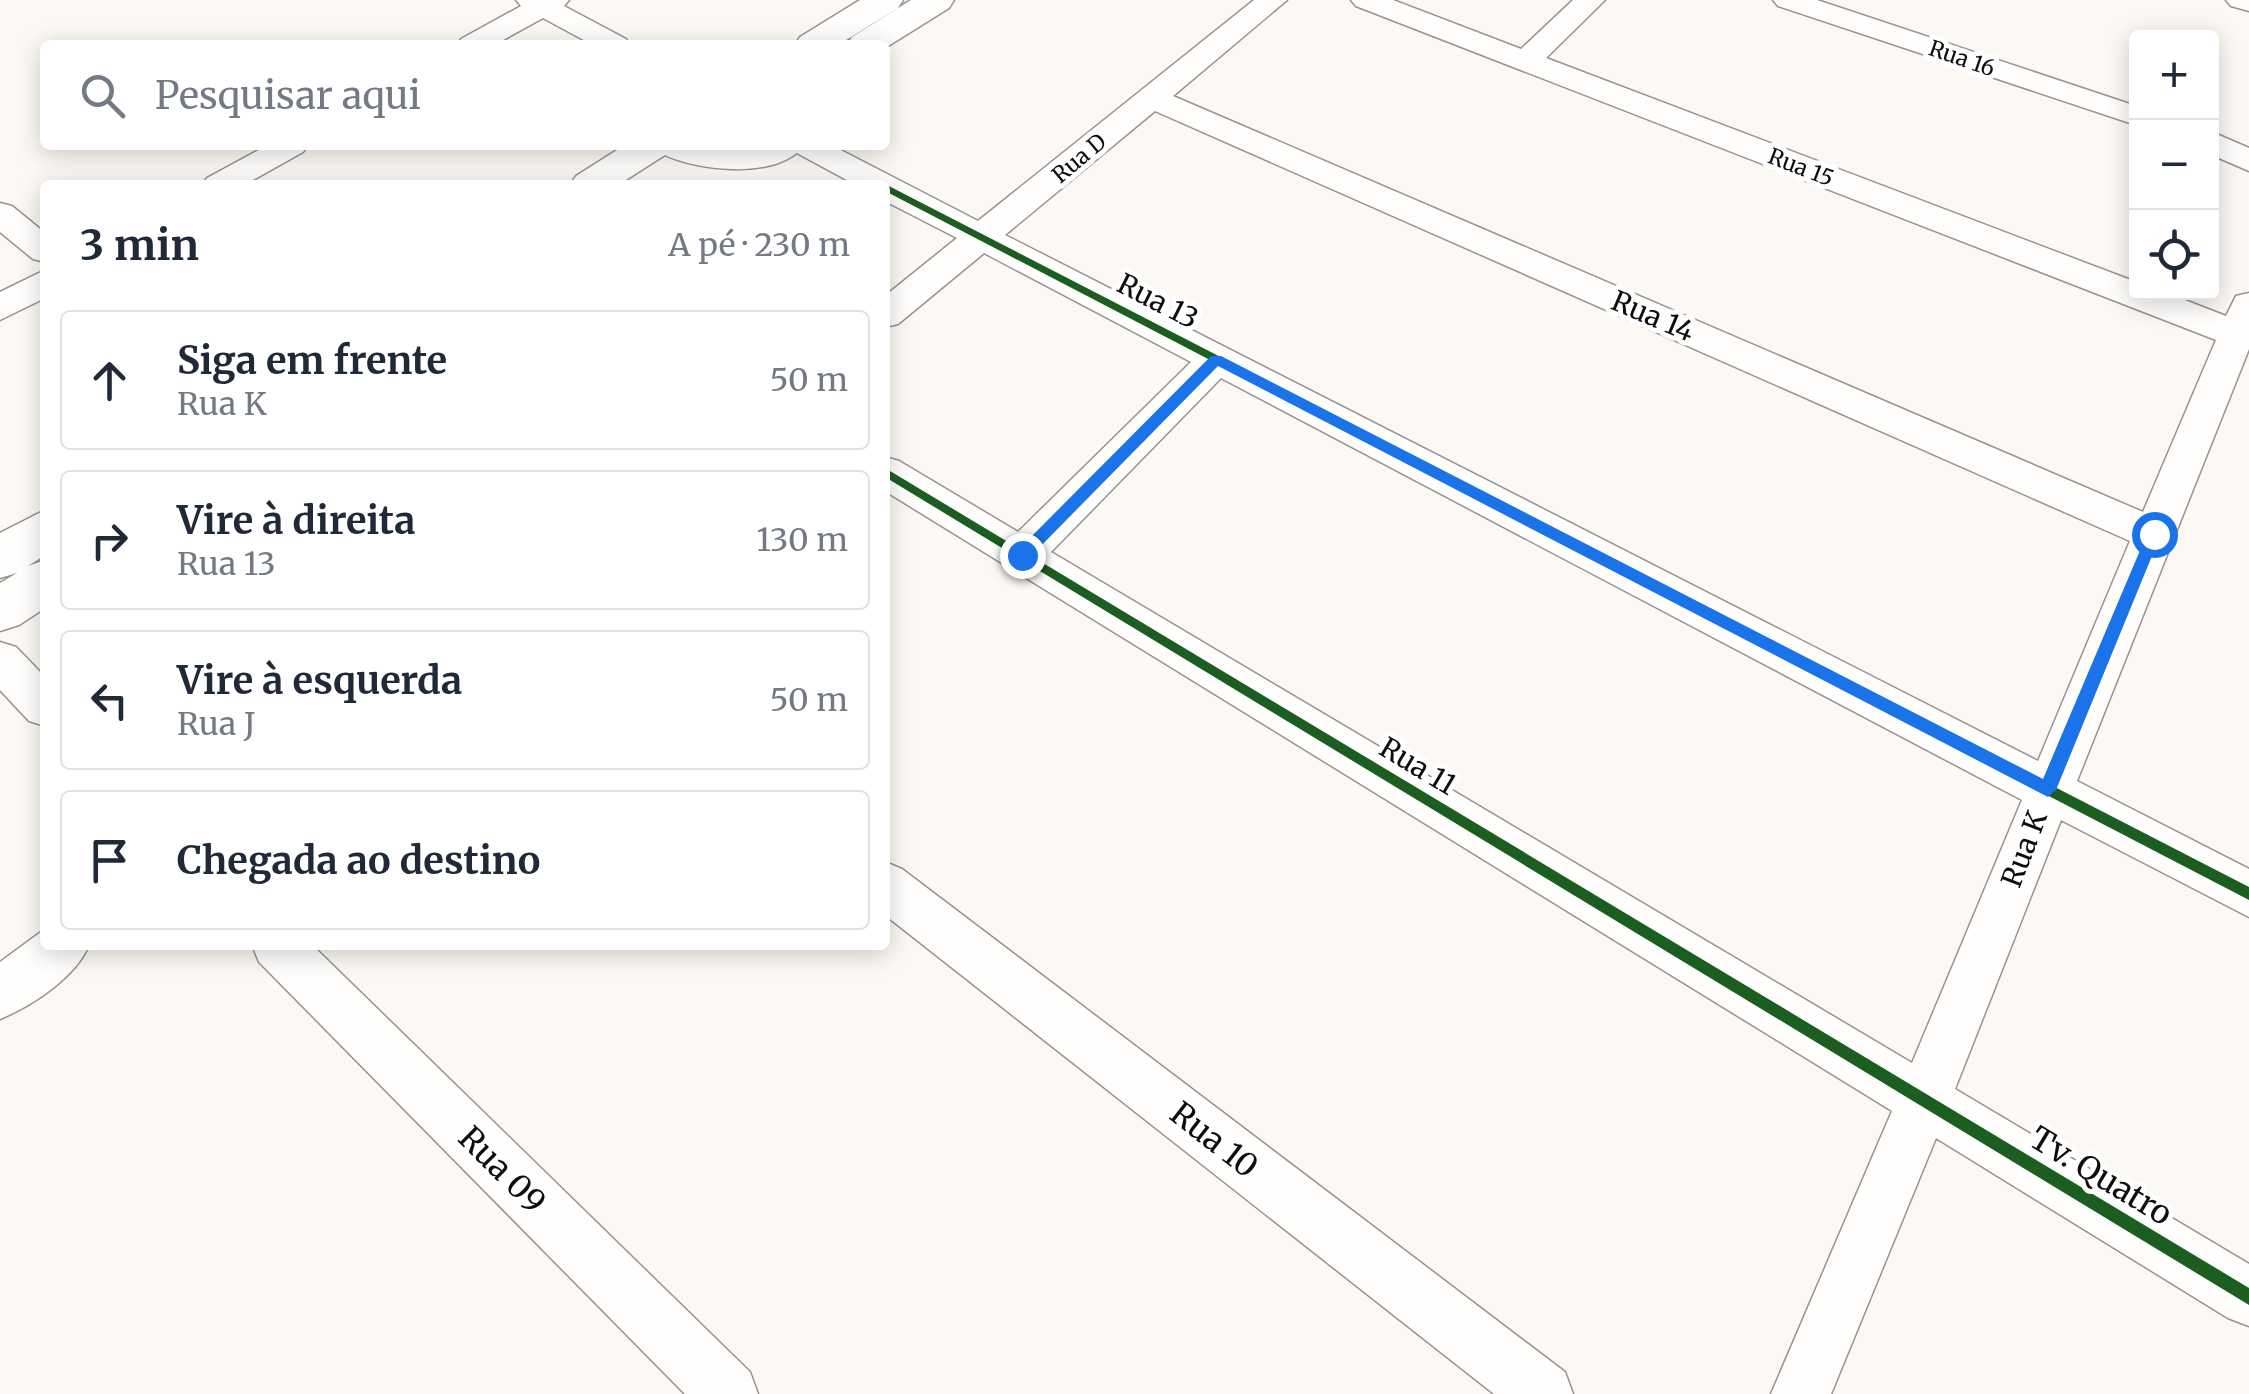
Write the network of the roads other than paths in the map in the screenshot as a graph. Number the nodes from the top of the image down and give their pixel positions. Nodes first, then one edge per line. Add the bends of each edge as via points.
1 (885, 0) edge
2 (936, 0) edge
3 (1272, 0) edge
4 (1366, 0) edge
5 (1590, 0) edge
6 (1788, 0) edge
7 (2240, 0) edge
8 (542, 2) edge
9 (2249, 2) edge
10 (480, 40) edge
11 (607, 40) edge
12 (821, 40) edge
13 (873, 40) edge
14 (1525, 60) junction
15 (1151, 98) junction
16 (2129, 114) edge
17 (2219, 146) edge
18 (283, 150) edge
19 (646, 150) edge
20 (690, 150) edge
21 (768, 150) edge
22 (815, 150) edge
23 (2249, 161) edge
24 (229, 180) edge
25 (598, 180) edge
26 (663, 180) edge
27 (872, 180) edge
28 (890, 190) edge
29 (0, 214) edge
30 (982, 239) junction
31 (40, 247) edge
32 (40, 285) edge
33 (0, 308) edge
34 (890, 311) edge
35 (2243, 319) edge
36 (1216, 360) junction
37 (890, 475) edge
38 (40, 533) edge
39 (2154, 534) junction
40 (1022, 555) junction
41 (0, 558) edge
42 (40, 584) edge
43 (0, 610) edge
44 (0, 660) edge
45 (40, 703) edge
46 (2048, 790) junction
47 (890, 889) edge
48 (2249, 894) edge
49 (57, 950) edge
50 (282, 950) edge
51 (0, 994) edge
52 (1925, 1103) junction
53 (2249, 1297) edge
54 (728, 1394) edge
55 (1544, 1394) edge
56 (1801, 1394) edge

1 - 12 street
2 - 13 street
3 - 15 street, Rua D
4 - 14 street, Rua 15
5 - 14 street
6 - 16 street, Rua 16
7 - 9 street
8 - 10 street
8 - 11 street
14 - 35 street, Rua 15
15 - 30 street, Rua D
15 - 39 street, Rua 14
17 - 23 street
18 - 24 street
19 - 25 street
20 - 21 street
20 - 26 street
22 - 27 street, Rua 13
28 - 30 street, Rua 13
29 - 31 street
30 - 34 street, Rua D
30 - 36 street, Rua 13
32 - 33 street
35 - 39 street, Rua K
36 - 40 street
36 - 46 street, Rua 13
37 - 40 street, Rua 11
38 - 41 street
39 - 46 street, Rua K
40 - 52 street, Rua 11
42 - 43 street
44 - 45 street
46 - 48 street, Rua 13
46 - 52 street, Rua K
47 - 55 street, Rua 10
49 - 51 street
50 - 54 street, Rua 09
52 - 53 street, Tv. Quatro
52 - 56 street, Rua K

